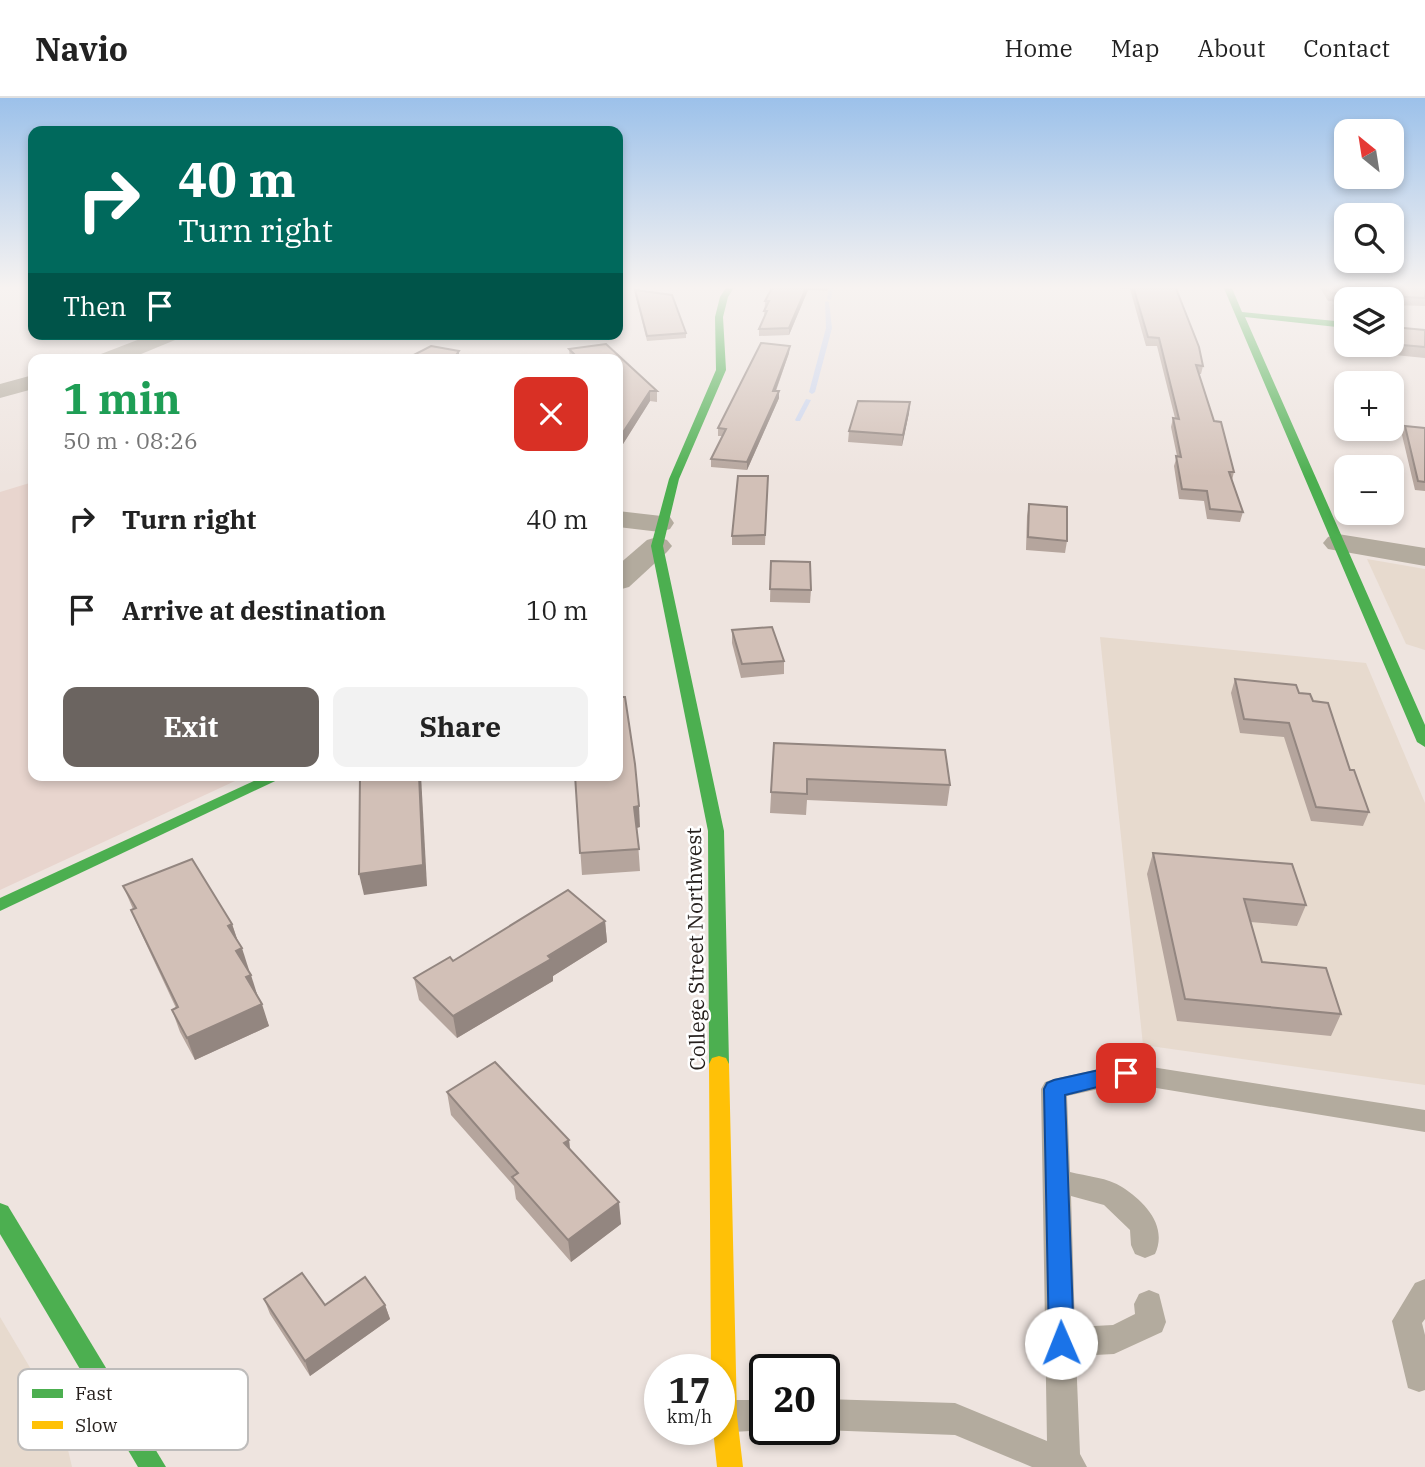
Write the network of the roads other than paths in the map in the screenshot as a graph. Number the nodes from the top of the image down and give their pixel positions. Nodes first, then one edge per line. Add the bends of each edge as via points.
1 (724, 350) edge
2 (1255, 350) edge
3 (28, 383) edge
4 (0, 391) edge
5 (623, 521) edge
6 (658, 534) junction
7 (1338, 543) junction
8 (1425, 557) edge
9 (623, 575) edge
10 (1425, 742) edge
11 (267, 781) edge
12 (0, 905) edge
13 (1425, 1121) edge
14 (1057, 1181) junction
15 (0, 1213) edge
16 (1146, 1245) dead end
17 (1425, 1293) edge
18 (1149, 1304) dead end
19 (1061, 1343) junction
20 (723, 1354) edge
21 (94, 1369) edge
22 (1419, 1377) dead end
23 (840, 1415) edge
24 (727, 1445) edge
25 (143, 1450) edge
26 (1068, 1465) edge
27 (153, 1467) edge
28 (730, 1467) edge

1 - 6 street, College Street Northwest via 721,369 673,480
2 - 7 street
3 - 4 street
5 - 6 street
6 - 9 street
6 - 20 street, College Street Northwest via 716,831
7 - 8 street
7 - 10 street
11 - 12 street
13 - 14 lane via 1126,1073 1054,1089
14 - 16 lane via 1112,1195 1144,1225
14 - 19 lane
15 - 21 street
17 - 22 lane via 1406,1321
18 - 19 lane via 1151,1322 1114,1339
19 - 26 lane
23 - 26 lane via 955,1419
24 - 28 street, College Street Northwest
25 - 27 street

